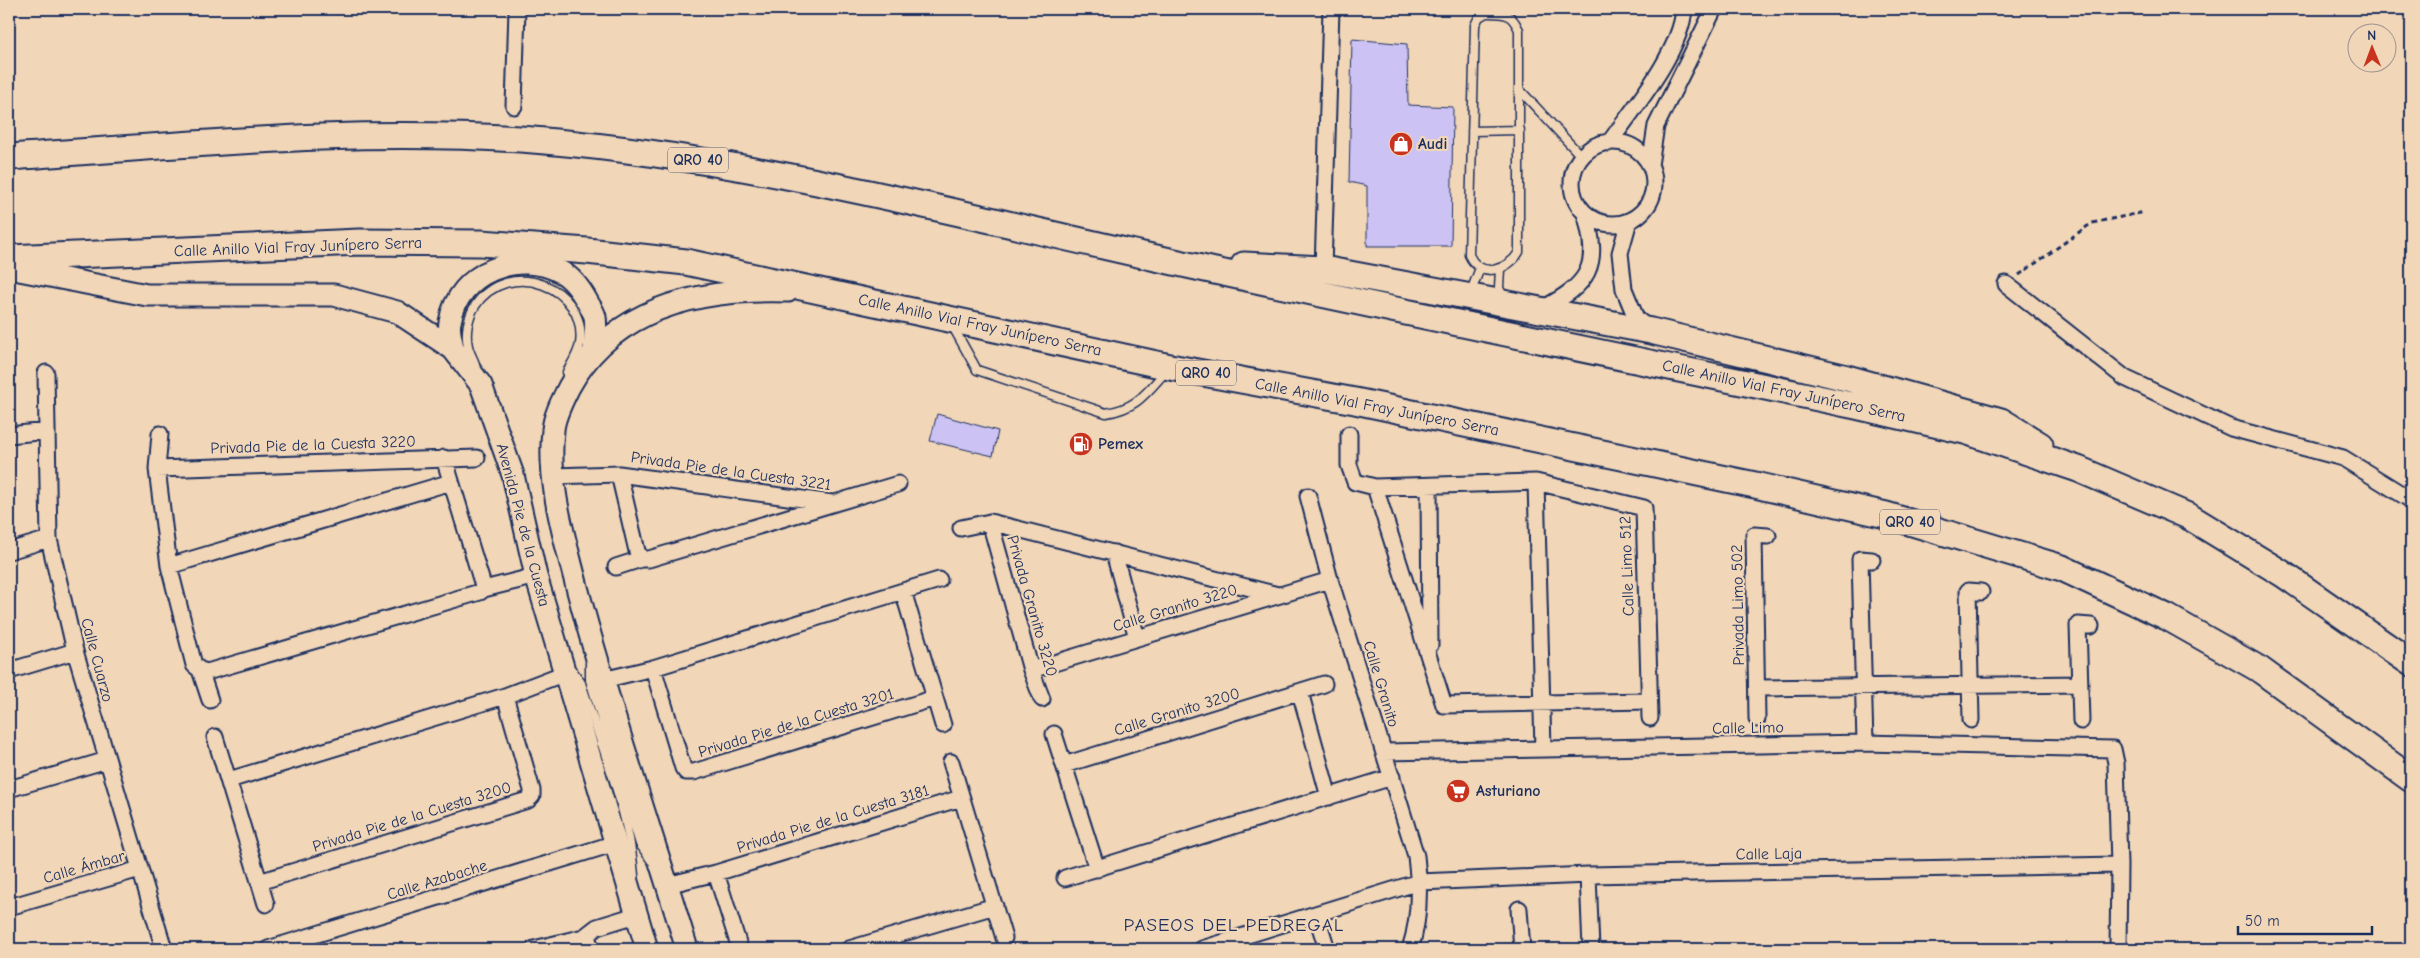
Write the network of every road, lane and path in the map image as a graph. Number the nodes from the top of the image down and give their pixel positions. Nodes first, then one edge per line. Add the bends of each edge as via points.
1 (517, 9) edge
2 (1331, 9) edge
3 (1684, 9) edge
4 (1714, 9) edge
5 (1520, 90) junction
6 (514, 106) dead end
7 (1520, 130) junction
8 (1472, 131) junction
9 (1609, 143) junction
10 (9, 157) edge
11 (1582, 157) junction
12 (1650, 165) junction
13 (2145, 212) dead end
14 (1585, 213) junction
15 (1629, 221) junction
16 (9, 258) edge
17 (1164, 260) junction
18 (9, 268) edge
19 (1480, 268) junction
20 (1323, 269) junction
21 (1500, 269) junction
22 (2006, 284) joint
23 (836, 293) junction
24 (1470, 296) junction
25 (1508, 304) junction
26 (1542, 309) junction
27 (949, 319) junction
28 (1651, 331) junction
29 (453, 349) junction
30 (594, 352) junction
31 (1170, 367) junction
32 (46, 373) dead end
33 (562, 381) dead end
34 (481, 385) junction
35 (555, 393) dead end
36 (553, 428) junction
37 (48, 431) junction
38 (160, 434) dead end
39 (1349, 434) dead end
40 (9, 435) edge
41 (444, 458) junction
42 (477, 458) dead end
43 (158, 469) junction
44 (2078, 469) junction
45 (619, 474) junction
46 (554, 476) junction
47 (451, 482) junction
48 (1536, 482) junction
49 (898, 484) dead end
50 (1429, 486) junction
51 (1374, 487) junction
52 (1308, 496) dead end
53 (2411, 500) edge
54 (838, 504) junction
55 (990, 522) junction
56 (961, 528) dead end
57 (1768, 536) dead end
58 (48, 539) junction
59 (9, 551) edge
60 (1114, 553) junction
61 (641, 559) junction
62 (1872, 560) dead end
63 (169, 566) junction
64 (616, 566) dead end
65 (536, 576) junction
66 (939, 580) dead end
67 (1330, 580) junction
68 (484, 589) junction
69 (903, 591) junction
70 (1981, 592) dead end
71 (1278, 594) junction
72 (2091, 626) dead end
73 (589, 633) junction
74 (1137, 638) junction
75 (558, 649) junction
76 (75, 650) junction
77 (1431, 659) junction
78 (2411, 663) edge
79 (653, 668) junction
80 (200, 670) junction
81 (1031, 670) junction
82 (9, 671) edge
83 (565, 674) junction
84 (603, 680) junction
85 (1324, 684) dead end
86 (2080, 684) junction
87 (1970, 685) junction
88 (1862, 687) junction
89 (1757, 688) junction
90 (1300, 692) junction
91 (505, 696) junction
92 (935, 698) junction
93 (1042, 699) dead end
94 (210, 700) dead end
95 (1649, 701) junction
96 (1541, 703) junction
97 (1650, 718) dead end
98 (1757, 719) dead end
99 (1971, 720) dead end
100 (2081, 721) dead end
101 (943, 724) dead end
102 (1054, 734) dead end
103 (215, 737) dead end
104 (1865, 744) junction
105 (1543, 749) junction
106 (1384, 752) junction
107 (107, 760) junction
108 (951, 762) dead end
109 (1064, 765) junction
110 (1392, 777) junction
111 (2411, 779) edge
112 (230, 780) junction
113 (9, 789) edge
114 (1329, 797) junction
115 (961, 798) junction
116 (616, 843) junction
117 (2120, 865) junction
118 (140, 869) junction
119 (1097, 869) junction
120 (716, 873) junction
121 (1588, 875) junction
122 (1065, 878) dead end
123 (259, 882) junction
124 (1419, 882) junction
125 (667, 885) junction
126 (266, 904) dead end
127 (995, 906) junction
128 (9, 907) edge
129 (1519, 909) dead end
130 (1316, 914) junction
131 (636, 915) junction
132 (1004, 938) dead end
133 (588, 943) edge
134 (164, 949) edge
135 (268, 949) edge
136 (534, 949) edge
137 (647, 949) edge
138 (687, 949) edge
139 (740, 949) edge
140 (849, 949) edge
141 (1202, 949) edge
142 (1327, 949) edge
143 (1410, 949) edge
144 (1522, 949) edge
145 (1592, 949) edge
146 (2118, 949) edge

1 - 6 street
2 - 20 street
3 - 9 street via 1669,54
4 - 12 street via 1656,126
5 - 7 lane
5 - 8 lane via 1519,30 1514,19 1503,13 1486,13 1475,25
5 - 11 lane
7 - 8 lane
7 - 21 lane via 1519,252 1513,262
8 - 19 lane via 1469,255
9 - 11 street via 1594,147
9 - 12 street via 1624,144 1640,152
10 - 17 highway, Calle Anillo Vial Fray Junípero Serra / QRO 40 via 310,136 449,136 543,141 655,152 796,178
11 - 14 street via 1574,170 1572,186 1576,201
12 - 15 street via 1655,182 1652,198 1642,213
13 - 22 path via 2092,223
14 - 15 street via 1599,222
14 - 26 street via 1593,258 1582,282
15 - 28 street via 1620,253 1624,289 1636,318
16 - 23 highway, Calle Anillo Vial Fray Junípero Serra / QRO 40 via 359,242 481,243 686,262
17 - 20 highway
17 - 44 highway, Calle Anillo Vial Fray Junípero Serra / QRO 40 via 1856,406 1965,431
18 - 29 main road, Avenida Pie de la Cuesta via 147,295 334,295 397,312
19 - 21 lane
19 - 24 lane
20 - 24 highway
21 - 25 lane via 1499,288
22 - 53 street via 2125,378 2232,428 2343,458
23 - 27 highway, Calle Anillo Vial Fray Junípero Serra / QRO 40
23 - 30 main road via 767,290 701,295 668,304 617,333
24 - 25 highway
25 - 26 highway
26 - 28 highway
27 - 31 highway, Calle Anillo Vial Fray Junípero Serra / QRO 40
27 - 31 lane via 977,370 1106,413 1125,410 1139,401
28 - 44 highway via 1847,378 2001,422
29 - 30 main road via 449,324 457,300 470,282 489,270 514,264 542,264 563,272 582,291 595,317
29 - 34 main road, Avenida Pie de la Cuesta
30 - 36 main road via 569,387
31 - 111 highway, Calle Anillo Vial Fray Junípero Serra / QRO 40 via 1364,403 1848,506 2062,568 2167,617 2259,669
32 - 37 street, Calle Cuarzo
33 - 34 lane via 580,345 576,314 565,298 553,289 537,282 518,280 487,291 471,312 467,328 468,346
34 - 65 main road, Avenida Pie de la Cuesta via 513,475
35 - 36 lane
36 - 46 main road
37 - 40 street
37 - 58 street, Calle Cuarzo
38 - 43 street
39 - 51 street, Calle Limo 512 via 1349,465 1355,482
41 - 42 street, Privada Pie de la Cuesta 3220
41 - 43 street, Privada Pie de la Cuesta 3220
41 - 47 street
43 - 63 street
44 - 78 highway, Calle Anillo Vial Fray Junípero Serra / QRO 40 via 2188,516 2283,574
45 - 46 street, Privada Pie de la Cuesta 3221
45 - 54 street, Privada Pie de la Cuesta 3221
45 - 61 street, Privada Pie de la Cuesta 3221
46 - 73 main road via 560,519
47 - 63 street
47 - 68 street
48 - 50 street, Calle Limo 512
48 - 95 street, Calle Limo 512 via 1644,508
48 - 96 street
49 - 54 street, Privada Pie de la Cuesta 3221
50 - 51 street, Calle Limo 512
50 - 77 street
51 - 77 street
52 - 67 street, Calle Granito
54 - 61 street, Privada Pie de la Cuesta 3221
55 - 56 street, Privada Granito 3220
55 - 60 street, Privada Granito 3220
55 - 81 street, Privada Granito 3220
57 - 89 street, Privada Limo 502 via 1754,535
58 - 59 street
58 - 76 street, Calle Cuarzo
60 - 71 street, Privada Granito 3220
60 - 74 street
61 - 64 street, Privada Pie de la Cuesta 3221
62 - 88 street via 1860,559
63 - 80 street via 194,665
65 - 68 street
65 - 75 main road, Avenida Pie de la Cuesta
66 - 69 street
67 - 71 street, Calle Granito 3220
67 - 106 street, Calle Granito
68 - 80 street via 207,672
69 - 79 street
69 - 92 street
70 - 87 street via 1968,591
71 - 74 street, Calle Granito 3220
72 - 86 street via 2078,625
73 - 84 main road
73 - 125 lane via 590,680 640,844
74 - 81 street, Calle Granito 3220
75 - 83 main road, Avenida Pie de la Cuesta
75 - 131 lane via 581,683 620,803 632,844
76 - 82 street
76 - 107 street, Calle Cuarzo
77 - 96 street via 1444,705
79 - 84 street
79 - 92 street, Privada Pie de la Cuesta 3201 via 686,772
80 - 94 street
81 - 93 street, Privada Granito 3220
83 - 91 street
83 - 116 main road, Avenida Pie de la Cuesta
84 - 125 main road
85 - 90 street, Calle Granito 3200
86 - 87 street, Privada Limo 502
86 - 100 street
87 - 88 street, Privada Limo 502
87 - 99 street
88 - 89 street, Privada Limo 502
88 - 104 street
89 - 98 street, Privada Limo 502
90 - 109 street, Calle Granito 3200
90 - 114 street
91 - 112 street
91 - 123 street, Privada Pie de la Cuesta 3200 via 532,790 528,800
92 - 101 street
95 - 96 street
95 - 97 street, Calle Limo 512
96 - 105 street
102 - 109 street
103 - 112 street
104 - 105 street, Calle Limo
104 - 117 street, Calle Limo via 2113,749
105 - 106 street, Calle Limo
106 - 110 street, Calle Granito
107 - 113 street
107 - 118 street, Calle Cuarzo
108 - 115 street
109 - 119 street
110 - 114 street
110 - 124 street, Calle Granito via 1416,856
112 - 123 street
114 - 119 street
115 - 120 street, Privada Pie de la Cuesta 3181
115 - 127 street
116 - 131 main road, Avenida Pie de la Cuesta
116 - 135 street, Calle Azabache
117 - 121 street, Calle Laja
117 - 146 street
118 - 128 street, Calle Ámbar
118 - 134 street, Calle Cuarzo
119 - 122 street
120 - 125 street, Privada Pie de la Cuesta 3181
120 - 139 street
121 - 124 street, Calle Laja
121 - 145 street
123 - 126 street
124 - 130 street
124 - 143 street, Calle Granito via 1416,932
125 - 138 main road
127 - 132 street
127 - 140 street
129 - 144 street
130 - 141 street
130 - 142 street
131 - 133 street via 597,927
131 - 137 main road, Avenida Pie de la Cuesta
133 - 136 street

